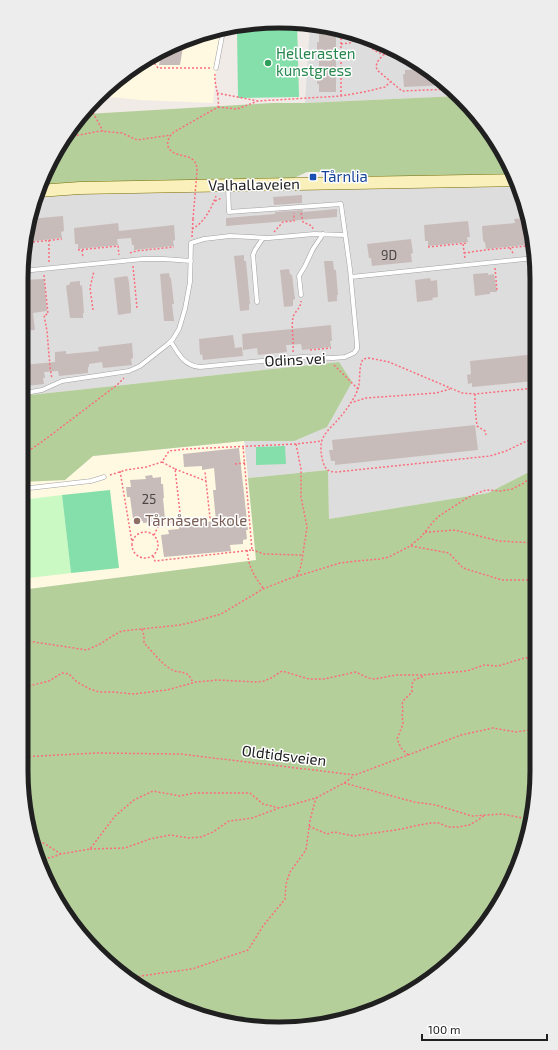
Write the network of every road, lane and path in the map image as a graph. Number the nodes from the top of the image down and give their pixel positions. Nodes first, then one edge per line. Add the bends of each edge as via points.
1 (222, 35) edge
2 (341, 36) edge
3 (355, 40) edge
4 (366, 43) edge
5 (341, 44) junction
6 (384, 54) junction
7 (392, 55) edge
8 (154, 62) edge
9 (216, 68) junction
10 (390, 82) junction
11 (443, 89) edge
12 (217, 94) junction
13 (341, 96) junction
14 (258, 101) junction
15 (218, 107) junction
16 (92, 112) edge
17 (103, 131) junction
18 (171, 135) junction
19 (74, 136) edge
20 (510, 180) edge
21 (44, 191) edge
22 (225, 191) junction
23 (214, 202) junction
24 (300, 207) junction
25 (293, 208) junction
26 (314, 234) junction
27 (323, 234) junction
28 (345, 235) junction
29 (263, 238) junction
30 (272, 238) junction
31 (62, 239) dead end
32 (49, 240) junction
33 (33, 242) dead end
34 (468, 243) dead end
35 (463, 244) junction
36 (527, 246) dead end
37 (174, 247) dead end
38 (428, 247) dead end
39 (510, 248) junction
40 (78, 250) dead end
41 (82, 250) junction
42 (511, 250) dead end
43 (464, 253) junction
44 (529, 259) edge
45 (133, 260) junction
46 (122, 261) junction
47 (190, 261) junction
48 (494, 262) junction
49 (96, 263) junction
50 (84, 264) junction
51 (466, 265) junction
52 (50, 268) junction
53 (44, 269) junction
54 (29, 270) edge
55 (351, 277) junction
56 (42, 290) dead end
57 (45, 290) junction
58 (498, 291) dead end
59 (301, 296) joint
60 (258, 302) dead end
61 (137, 308) dead end
62 (93, 310) dead end
63 (171, 342) junction
64 (293, 344) dead end
65 (331, 348) dead end
66 (305, 351) dead end
67 (326, 358) junction
68 (129, 371) junction
69 (55, 384) junction
70 (530, 388) edge
71 (358, 389) junction
72 (451, 389) junction
73 (28, 392) edge
74 (475, 394) junction
75 (350, 403) junction
76 (486, 435) dead end
77 (530, 439) edge
78 (322, 441) junction
79 (296, 444) junction
80 (243, 446) junction
81 (28, 451) edge
82 (162, 462) junction
83 (244, 463) junction
84 (235, 464) dead end
85 (175, 469) junction
86 (120, 471) junction
87 (205, 472) dead end
88 (104, 477) joint
89 (530, 478) edge
90 (206, 481) junction
91 (28, 488) edge
92 (181, 521) junction
93 (425, 532) junction
94 (154, 535) junction
95 (132, 543) junction
96 (530, 543) edge
97 (410, 546) junction
98 (247, 550) junction
99 (252, 550) junction
100 (302, 554) junction
101 (152, 556) junction
102 (297, 576) junction
103 (530, 580) edge
104 (263, 589) junction
105 (142, 628) junction
106 (28, 641) edge
107 (530, 658) edge
108 (426, 675) junction
109 (194, 683) junction
110 (28, 686) edge
111 (530, 730) edge
112 (408, 755) junction
113 (28, 757) edge
114 (355, 775) junction
115 (344, 784) junction
116 (316, 798) junction
117 (280, 808) junction
118 (485, 815) junction
119 (526, 817) edge
120 (309, 826) junction
121 (38, 840) edge
122 (90, 849) junction
123 (60, 854) junction
124 (43, 857) edge
125 (137, 978) edge

1 - 9 lane
2 - 5 path
3 - 5 path
4 - 6 path
5 - 13 path
6 - 7 path
6 - 10 path via 376,66
8 - 9 path via 158,68
9 - 12 path
10 - 11 path via 402,91
10 - 13 path via 386,87
12 - 14 path
12 - 15 path
13 - 14 path
14 - 15 path via 237,109
15 - 18 path
16 - 17 path
17 - 18 path via 122,133 137,140
17 - 19 path
18 - 23 path, bridge via 167,140 169,149 194,160 196,166 192,229 202,222
20 - 22 street, Valhallaveien
21 - 22 street, Valhallaveien via 80,188
22 - 23 path
22 - 23 path via 221,198
22 - 25 lane via 230,212
24 - 25 lane
24 - 26 path via 302,221 313,227
24 - 28 lane, Odins vei via 341,204
25 - 30 path via 294,221 283,222
26 - 27 lane
26 - 30 lane
27 - 28 lane
27 - 59 lane via 299,276
28 - 55 lane, Odins vei
29 - 30 lane
29 - 47 lane via 204,238 191,243
29 - 60 lane via 253,255
31 - 32 path
32 - 33 path
32 - 52 path
34 - 35 path
35 - 38 path
35 - 43 path
36 - 39 path
37 - 46 path via 134,252
39 - 42 path
39 - 43 path
40 - 41 path
41 - 46 path via 118,246
41 - 50 path
43 - 51 path
44 - 48 lane
45 - 46 lane
45 - 47 lane
45 - 61 path
46 - 49 lane
47 - 63 lane via 186,309
48 - 51 lane
48 - 58 path
49 - 50 lane
49 - 62 path via 90,288
50 - 52 lane
51 - 55 lane
52 - 53 lane
53 - 54 lane
53 - 57 path
55 - 67 lane, Odins vei via 357,349 349,356
56 - 57 path
57 - 69 path via 48,314 44,315 50,368
59 - 64 path via 301,305 293,318
63 - 67 lane, Odins vei via 183,360 197,367 302,357
63 - 68 lane via 140,366
65 - 66 path
67 - 71 path
68 - 69 lane
68 - 81 path via 117,385
69 - 73 lane via 39,391
70 - 74 path
71 - 72 path via 360,364 363,359 369,358 389,362
71 - 75 path
72 - 74 path
72 - 75 path via 436,393 366,398
74 - 76 path via 478,426
75 - 78 path
77 - 78 path via 486,457 336,472 324,467
78 - 79 path
79 - 80 path
79 - 100 path via 307,527
80 - 82 path via 169,451
80 - 83 path
82 - 85 path
82 - 86 path
83 - 84 path
83 - 99 path
85 - 90 path
85 - 92 path
86 - 88 path
86 - 95 path
87 - 90 path
88 - 91 lane via 91,481
89 - 93 path via 512,489 486,490 467,498 439,516
90 - 92 path via 210,518
92 - 94 path via 160,523
93 - 96 path via 455,530 499,541
93 - 97 path
94 - 95 path via 141,533
94 - 101 path via 159,546 156,554
95 - 101 path via 137,555 145,558
97 - 102 path via 385,558 340,563
97 - 103 path via 449,553 462,568 502,580
98 - 99 path
98 - 101 path via 155,561
98 - 104 path via 251,570
99 - 100 path via 264,554
100 - 102 path
102 - 104 path
104 - 105 path via 221,614 186,624
105 - 106 path via 118,632 87,650
105 - 109 path via 144,643 169,668 185,672
107 - 108 path via 498,666 484,665 467,671
108 - 109 path via 396,675 375,679 356,672 324,679 309,679 282,671 264,681 218,680
108 - 112 path via 414,680 412,692 402,705 403,724 397,739
109 - 110 path via 167,690 134,694 99,692 90,690 69,674 62,673 50,681
111 - 112 path, Oldtidsveien via 516,732 493,728 461,735
112 - 114 path, Oldtidsveien
113 - 114 path, Oldtidsveien via 96,753 180,754
114 - 115 path
115 - 116 path
115 - 118 path via 472,816
116 - 117 path
116 - 120 path
117 - 122 path via 252,818 229,821 201,837 170,835 125,848
117 - 122 path via 262,804 250,793 194,793 180,796 153,791 134,800 115,816
118 - 119 path
118 - 120 path via 469,825 458,827 431,823 354,836 334,832 327,834
120 - 125 path via 306,850 290,872 285,899 248,950 192,969
121 - 123 path
122 - 123 path
123 - 124 path via 50,858

